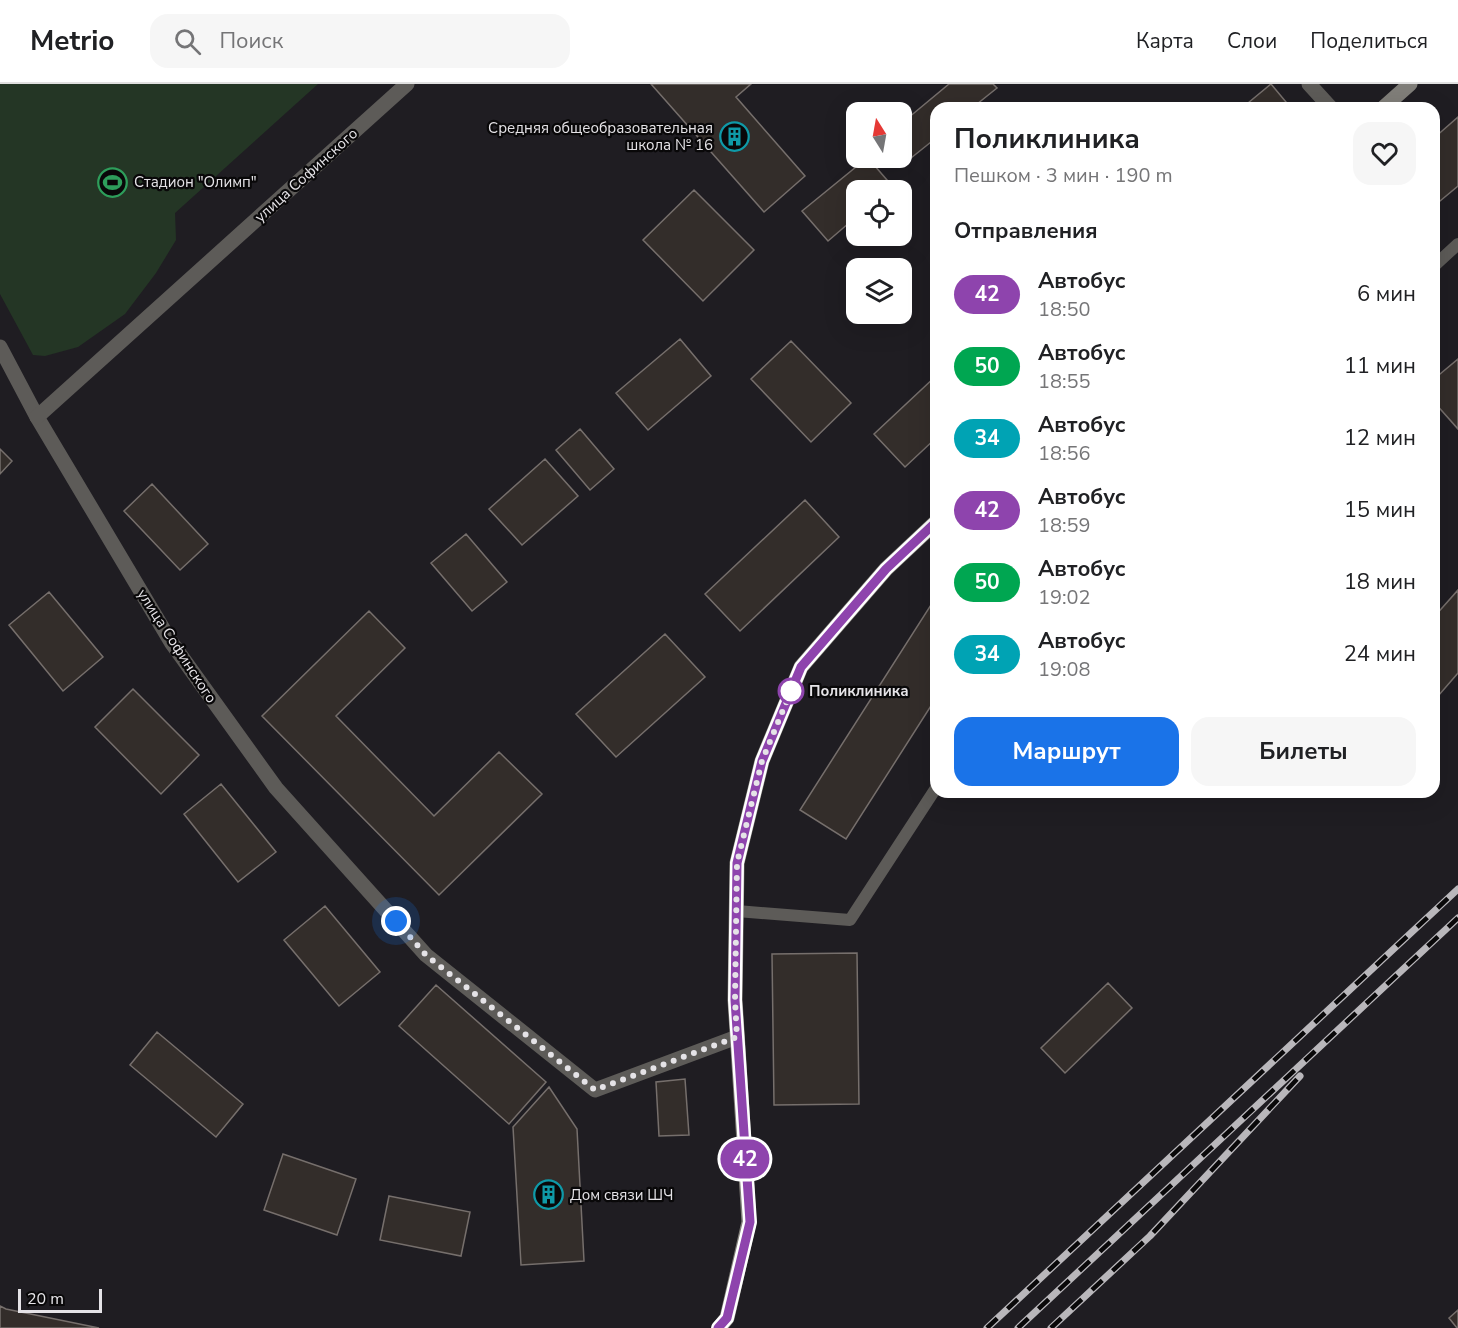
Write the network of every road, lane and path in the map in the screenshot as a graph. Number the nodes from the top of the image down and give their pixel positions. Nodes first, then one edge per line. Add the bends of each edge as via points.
1 (407, 84) edge
2 (1309, 84) edge
3 (1410, 84) edge
4 (1326, 102) edge
5 (1390, 102) edge
6 (1458, 244) edge
7 (1440, 260) edge
8 (0, 346) edge
9 (37, 417) junction
10 (930, 528) edge
11 (930, 797) edge
12 (737, 911) junction
13 (737, 1037) junction
14 (718, 1328) edge

1 - 9 street, улица Софинского
2 - 4 street
3 - 5 main road
6 - 7 lane
8 - 9 street
9 - 13 street, улица Софинского via 171,642 276,788 426,955 595,1090
10 - 12 main road via 886,569 801,667 762,761 737,863
11 - 12 lane via 850,920
12 - 13 main road
13 - 14 main road via 750,1222 727,1318

